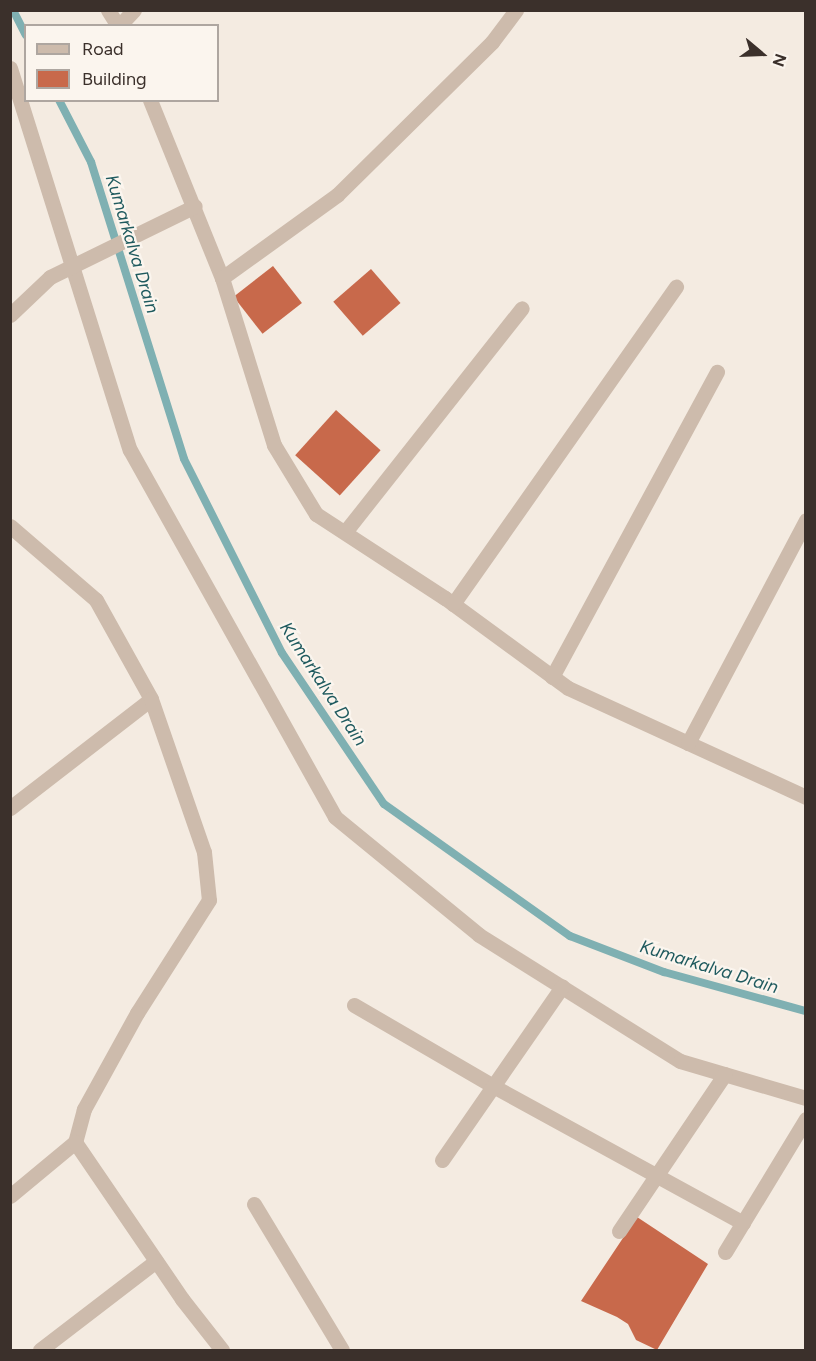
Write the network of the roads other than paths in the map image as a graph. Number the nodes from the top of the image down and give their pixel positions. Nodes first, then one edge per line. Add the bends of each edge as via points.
1 (108, 10) edge
2 (134, 10) edge
3 (516, 10) edge
4 (117, 24) edge
5 (120, 24) edge
6 (10, 68) edge
7 (151, 102) edge
8 (195, 206) junction
9 (74, 264) junction
10 (222, 278) junction
11 (676, 287) dead end
12 (522, 308) dead end
13 (10, 315) edge
14 (717, 372) dead end
15 (806, 520) edge
16 (10, 526) edge
17 (345, 532) junction
18 (453, 604) junction
19 (552, 676) junction
20 (151, 699) junction
21 (688, 743) junction
22 (806, 797) edge
23 (10, 808) edge
24 (562, 987) junction
25 (354, 1005) dead end
26 (725, 1074) junction
27 (493, 1086) junction
28 (806, 1098) edge
29 (806, 1119) edge
30 (75, 1142) junction
31 (442, 1160) dead end
32 (656, 1176) junction
33 (10, 1196) edge
34 (254, 1203) dead end
35 (743, 1223) junction
36 (619, 1231) dead end
37 (725, 1252) dead end
38 (156, 1261) junction
39 (40, 1350) edge
40 (222, 1350) edge
41 (342, 1350) edge

1 - 4 street
2 - 5 street
3 - 10 street via 492,42 337,195
6 - 9 street
7 - 8 street
8 - 9 street
8 - 10 street
9 - 13 street via 50,277
9 - 24 street via 130,450 335,817 479,935
10 - 17 street via 274,445 316,514
11 - 18 street
12 - 17 street
14 - 19 street
15 - 21 street
16 - 20 street via 96,600
17 - 18 street
18 - 19 street
19 - 21 street via 568,688
20 - 23 street
20 - 30 street via 204,852 209,900 137,1013 84,1109
21 - 22 street
24 - 26 street via 680,1061
24 - 27 street
25 - 27 street
26 - 28 street
26 - 32 street
27 - 31 street
27 - 32 street
29 - 35 street
30 - 33 street
30 - 38 street
32 - 35 street
32 - 36 street
34 - 41 street
35 - 37 street
38 - 39 street
38 - 40 street

